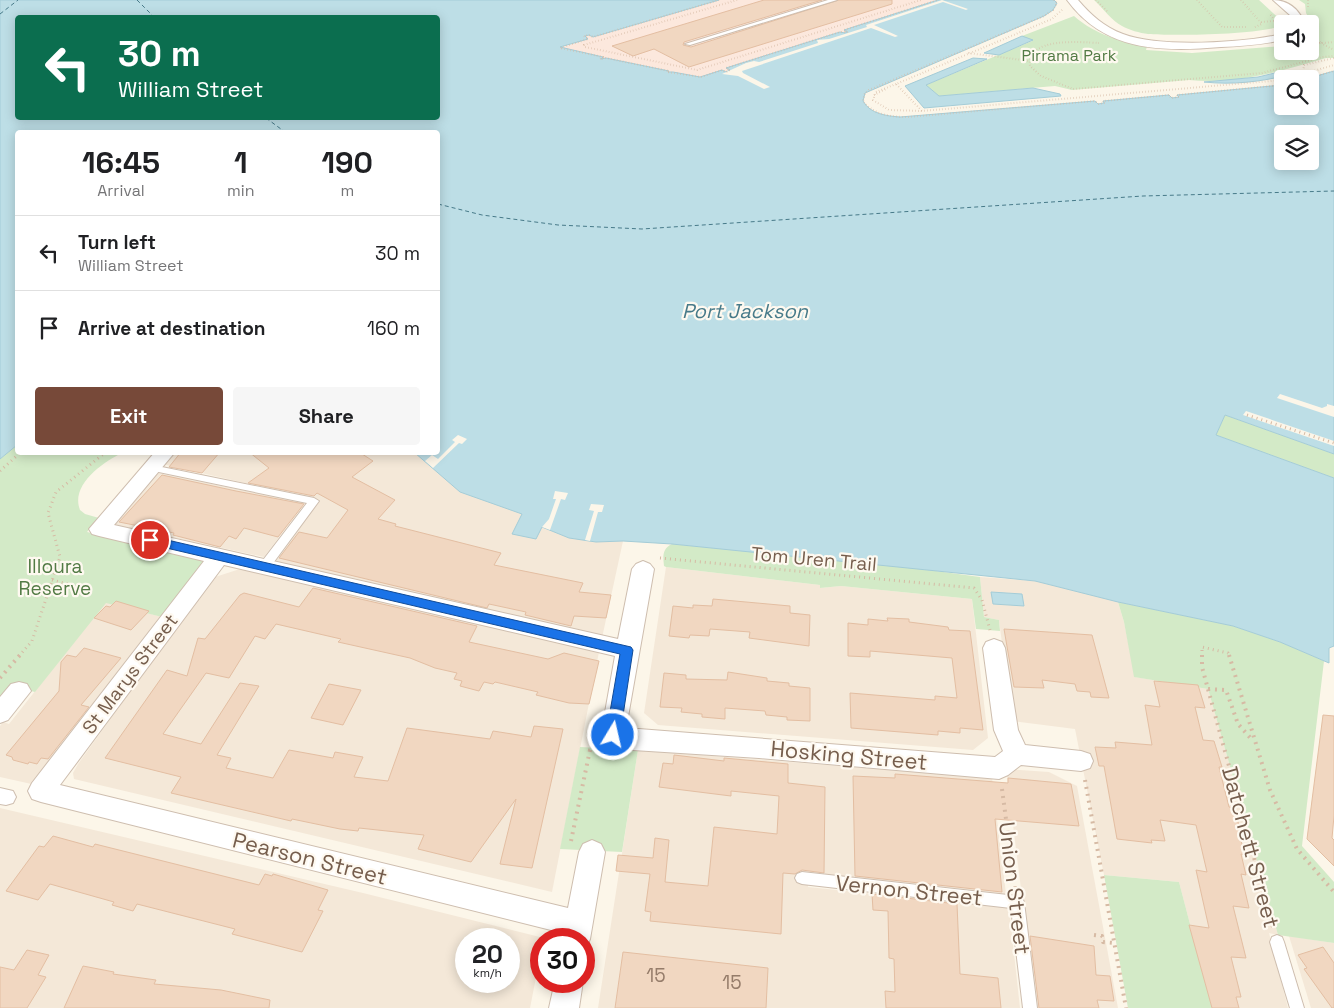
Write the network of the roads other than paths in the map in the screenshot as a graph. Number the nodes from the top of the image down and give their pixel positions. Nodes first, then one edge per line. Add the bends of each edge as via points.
1 (834, 0) edge
2 (1278, 0) edge
3 (1069, 3) edge
4 (1296, 15) edge
5 (1274, 38) edge
6 (688, 44) dead end
7 (163, 455) edge
8 (152, 468) junction
9 (219, 556) junction
10 (264, 567) junction
11 (643, 570) road end
12 (994, 648) road end
13 (627, 650) junction
14 (9, 685) edge
15 (0, 713) edge
16 (1008, 761) junction
17 (1081, 761) road end
18 (41, 791) joint
19 (592, 852) road end
20 (802, 878) dead end
21 (1017, 902) joint
22 (563, 928) edge
23 (579, 928) edge
24 (1277, 942) road end
25 (567, 993) edge
26 (564, 1008) edge
27 (1030, 1008) edge
28 (1297, 1008) edge

1 - 6 lane
2 - 4 street
3 - 5 street via 1104,29 1150,44 1188,46
7 - 8 street
8 - 9 street via 99,528
8 - 10 lane via 314,501
9 - 10 street
9 - 18 street, St Marys Street
10 - 13 street
11 - 13 street
12 - 16 street
13 - 16 street, Hosking Street via 613,735 633,740
14 - 15 street
16 - 17 street, Hosking Street
18 - 22 street, Pearson Street
19 - 23 street
20 - 21 lane, Vernon Street
21 - 27 lane, Union Street
24 - 28 lane, Datchett Street
25 - 26 street

